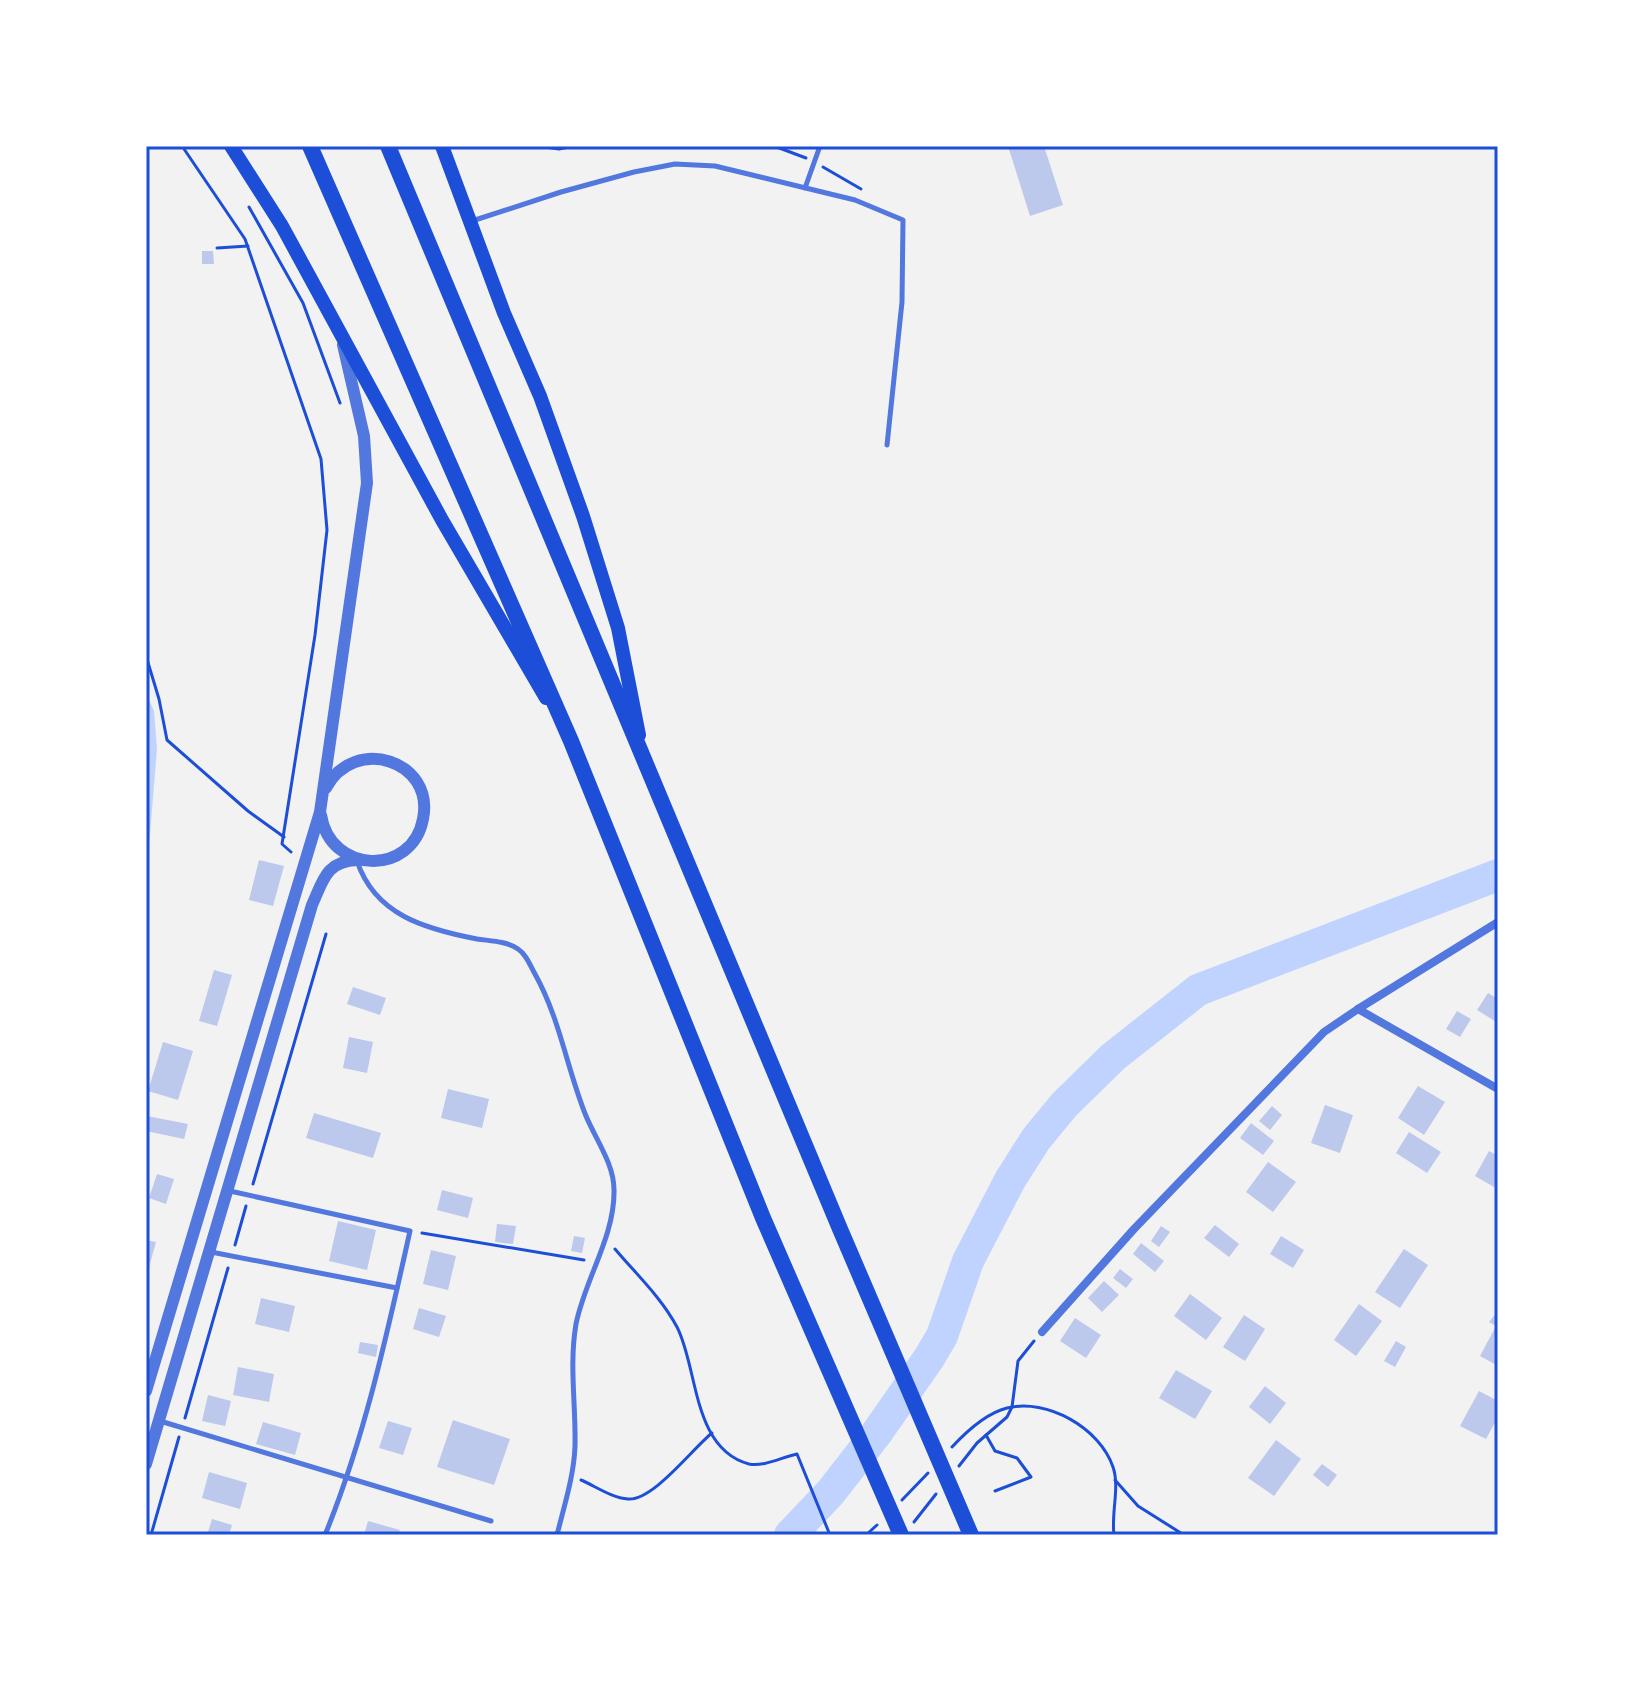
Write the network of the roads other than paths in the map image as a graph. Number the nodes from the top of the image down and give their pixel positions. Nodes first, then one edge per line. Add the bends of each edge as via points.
1 (231, 146) edge
2 (310, 146) edge
3 (388, 146) edge
4 (442, 146) edge
5 (820, 146) edge
6 (805, 188) junction
7 (471, 221) junction
8 (341, 338) junction
9 (887, 445) dead end
10 (571, 741) junction
11 (644, 759) junction
12 (322, 794) junction
13 (320, 812) junction
14 (357, 860) junction
15 (1498, 922) edge
16 (1358, 1009) junction
17 (1498, 1089) edge
18 (229, 1191) junction
19 (210, 1252) junction
20 (397, 1289) junction
21 (1042, 1332) road end
22 (146, 1391) edge
23 (159, 1421) junction
24 (146, 1464) edge
25 (348, 1478) junction
26 (491, 1521) dead end
27 (325, 1535) edge
28 (557, 1535) edge
29 (901, 1535) edge
30 (971, 1535) edge

1 - 8 main road via 282,226
2 - 10 highway
3 - 11 highway
4 - 7 main road
5 - 6 lane
6 - 7 lane via 715,166 675,164
6 - 9 lane via 855,200 903,220 902,302
7 - 11 main road via 583,516 618,628
8 - 10 main road
8 - 12 street via 364,436 367,483
10 - 29 highway
11 - 30 highway
12 - 13 street
12 - 14 street via 338,770 378,758 398,764 421,792 423,822 412,843 385,860
13 - 14 street via 330,841
13 - 22 street
14 - 18 street via 337,863 327,873 312,905
14 - 28 lane via 363,879 385,906 454,935 507,944 527,958 548,996 586,1116 605,1155 614,1187 612,1215 576,1324 575,1448
15 - 16 street
16 - 17 street
16 - 21 street via 1324,1032
18 - 19 street
18 - 20 lane via 410,1231
19 - 20 lane
19 - 23 street
20 - 25 lane
23 - 24 street
23 - 25 lane
25 - 26 lane
25 - 27 lane

